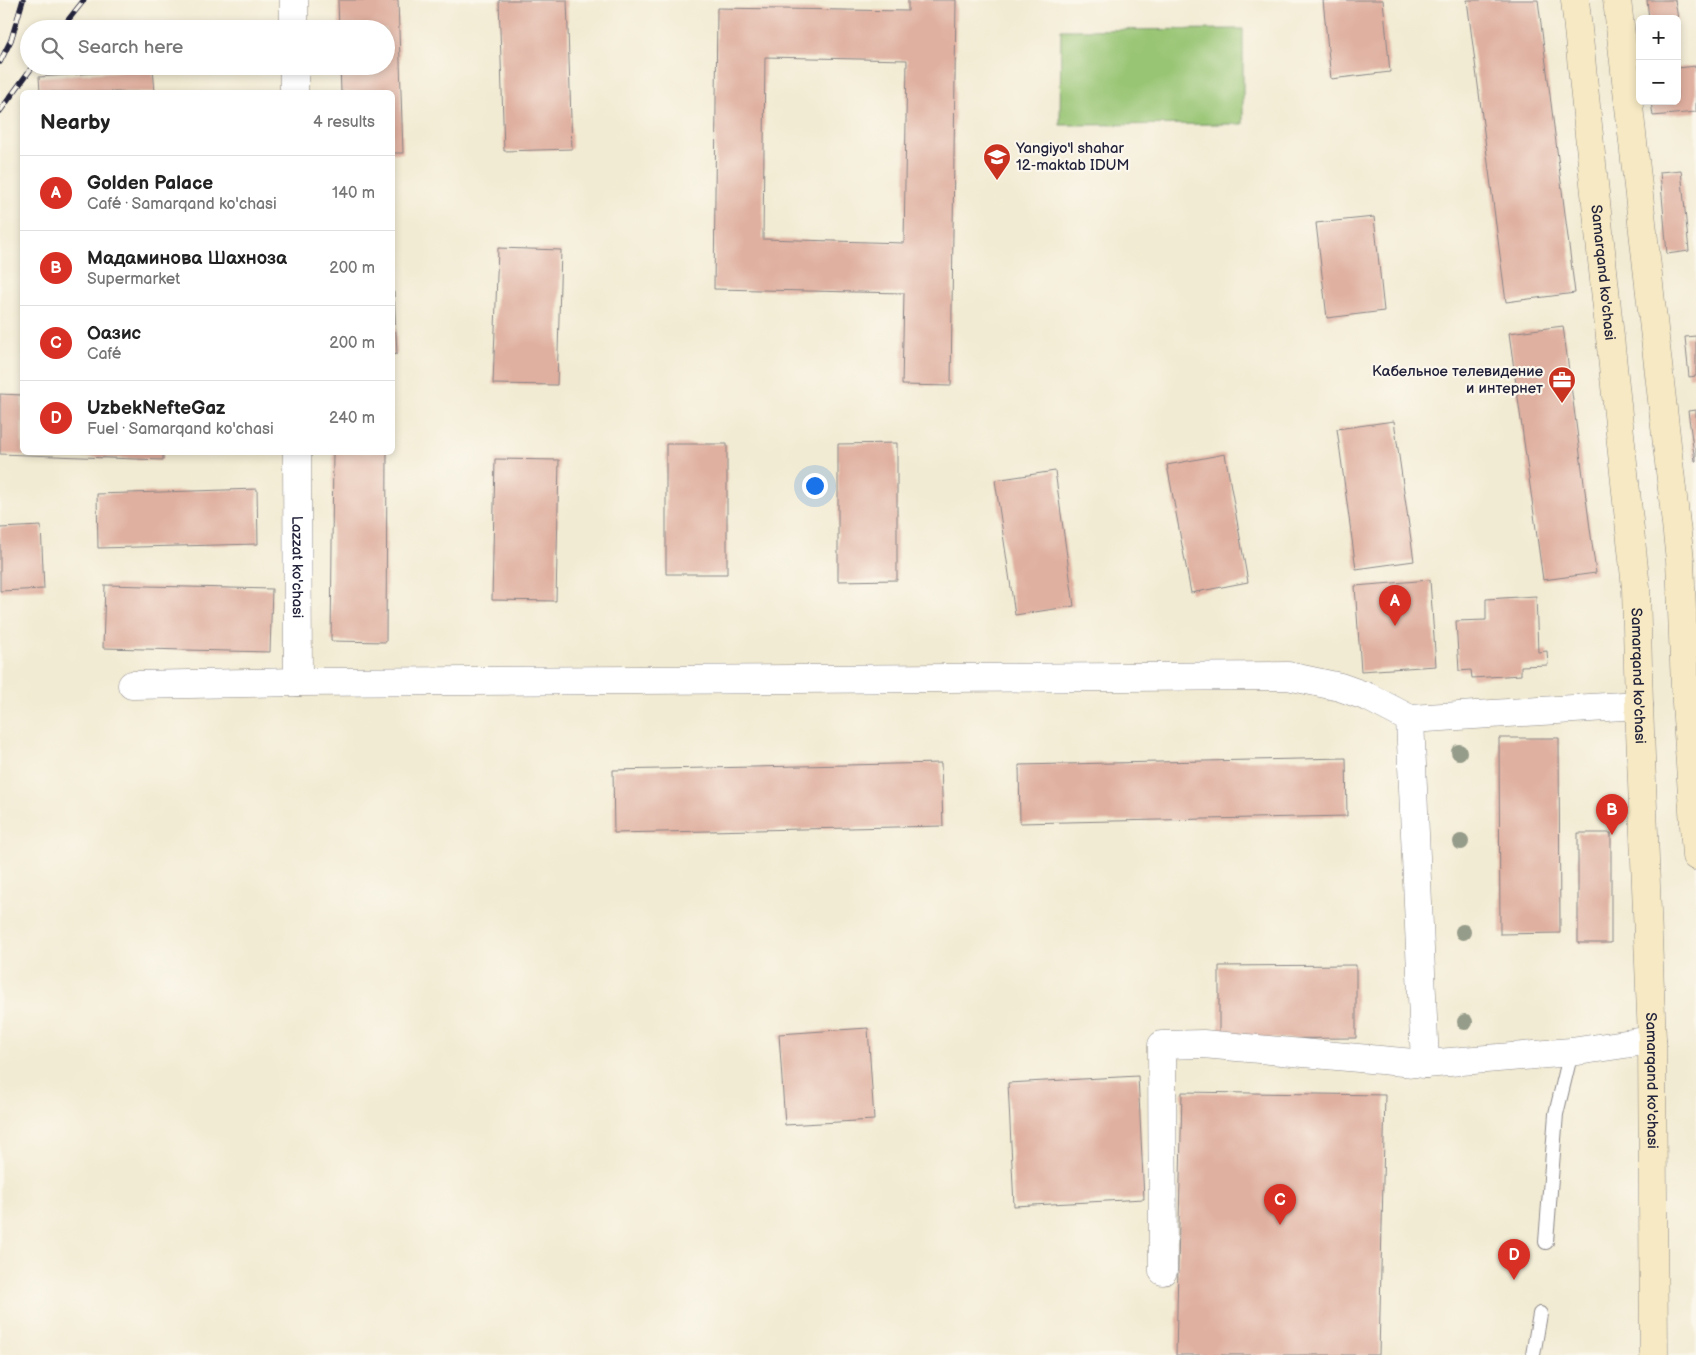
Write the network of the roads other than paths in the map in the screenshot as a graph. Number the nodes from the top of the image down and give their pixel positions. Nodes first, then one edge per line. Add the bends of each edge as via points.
1 (294, 0) edge
2 (1575, 0) edge
3 (1617, 0) edge
4 (294, 20) edge
5 (294, 75) edge
6 (294, 90) edge
7 (297, 455) edge
8 (1691, 671) edge
9 (298, 682) junction
10 (132, 685) dead end
11 (1639, 706) junction
12 (1410, 719) junction
13 (1696, 856) edge
14 (1652, 1040) junction
15 (1571, 1052) junction
16 (1425, 1064) junction
17 (1546, 1242) dead end
18 (1163, 1271) dead end
19 (1540, 1314) dead end
20 (1533, 1355) edge
21 (1654, 1355) edge

1 - 4 street
2 - 11 main road, Samarqand ko'chasi via 1636,588
3 - 8 main road
5 - 6 street
7 - 9 street, Lazzat ko'chasi
8 - 13 main road via 1685,687
9 - 10 street
9 - 12 street via 1288,676 1340,686
11 - 12 street
11 - 14 main road, Samarqand ko'chasi
12 - 16 street
14 - 15 street
14 - 21 main road, Samarqand ko'chasi
15 - 16 street
15 - 17 lane via 1556,1114
16 - 18 street via 1203,1044 1162,1045
19 - 20 lane

